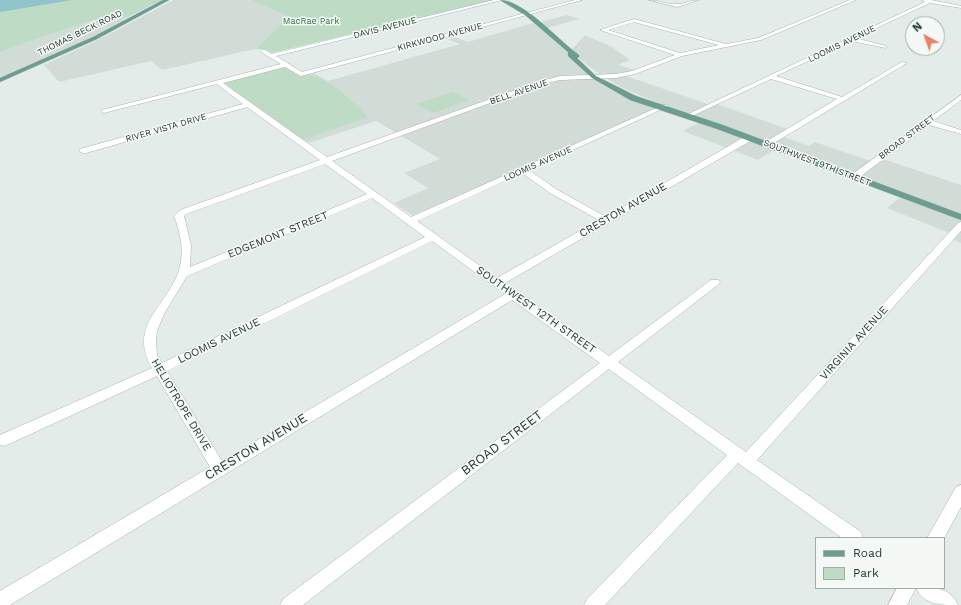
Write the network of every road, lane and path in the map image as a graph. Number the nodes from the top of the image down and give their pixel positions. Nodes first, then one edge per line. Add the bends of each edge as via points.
1 (167, 0) edge
2 (501, 0) edge
3 (580, 0) edge
4 (651, 0) edge
5 (697, 0) edge
6 (854, 0) edge
7 (923, 0) edge
8 (930, 1) junction
9 (961, 7) edge
10 (527, 14) junction
11 (851, 39) junction
12 (726, 46) junction
13 (884, 48) dead end
14 (263, 51) dead end
15 (570, 52) junction
16 (680, 55) junction
17 (270, 56) junction
18 (904, 63) dead end
19 (285, 64) junction
20 (602, 76) junction
21 (594, 77) junction
22 (772, 77) junction
23 (0, 80) edge
24 (218, 82) junction
25 (961, 97) edge
26 (843, 99) junction
27 (249, 104) junction
28 (663, 107) junction
29 (104, 111) dead end
30 (688, 116) junction
31 (927, 122) junction
32 (961, 132) edge
33 (749, 138) junction
34 (766, 144) junction
35 (83, 151) dead end
36 (325, 160) junction
37 (523, 170) junction
38 (854, 177) junction
39 (373, 195) junction
40 (188, 209) joint
41 (961, 218) edge
42 (605, 220) junction
43 (410, 222) junction
44 (433, 237) junction
45 (182, 274) junction
46 (715, 282) dead end
47 (497, 283) junction
48 (513, 294) junction
49 (608, 362) junction
50 (159, 370) junction
51 (1, 441) edge
52 (742, 458) junction
53 (219, 469) junction
54 (961, 492) edge
55 (854, 537) edge
56 (936, 537) edge
57 (906, 589) edge
58 (926, 589) edge
59 (0, 601) edge
60 (289, 605) edge
61 (593, 605) edge
62 (897, 605) edge
63 (949, 605) edge

1 - 23 main road, THOMAS BECK ROAD via 95,38
2 - 10 main road, SOUTHWEST 9TH STREET
2 - 17 street, DAVIS AVENUE
3 - 10 street, KIRKWOOD AVENUE
4 - 5 street via 679,6
6 - 12 street, BELL AVENUE via 759,39
7 - 8 street
8 - 9 street
8 - 11 street, LOOMIS AVENUE
10 - 15 main road, SOUTHWEST 9TH STREET
10 - 19 street, KIRKWOOD AVENUE via 301,74
11 - 13 street
11 - 22 street, LOOMIS AVENUE
12 - 16 street, BELL AVENUE
12 - 16 street via 634,20 604,30
14 - 17 street
15 - 20 main road, SOUTHWEST 9TH STREET
15 - 21 main road, SOUTHWEST 9TH STREET via 570,55
16 - 20 street, BELL AVENUE via 633,73
17 - 19 street
18 - 26 street
19 - 24 street
20 - 21 street, BELL AVENUE
20 - 28 main road, SOUTHWEST 9TH STREET
21 - 28 main road, SOUTHWEST 9TH STREET via 618,91
21 - 36 street, BELL AVENUE via 560,78 540,83
22 - 26 street
22 - 30 street, LOOMIS AVENUE
24 - 27 street, SOUTHWEST 12TH STREET
24 - 29 street
25 - 31 street, BROAD STREET
26 - 34 street
27 - 35 street, RIVER VISTA DRIVE
27 - 36 street, SOUTHWEST 12TH STREET
28 - 30 main road, SOUTHWEST 9TH STREET
28 - 37 street, LOOMIS AVENUE
30 - 33 main road, SOUTHWEST 9TH STREET
31 - 32 street
31 - 38 street, BROAD STREET
33 - 34 main road, SOUTHWEST 9TH STREET
33 - 42 street, CRESTON AVENUE
34 - 38 main road, SOUTHWEST 9TH STREET
36 - 39 street, SOUTHWEST 12TH STREET
36 - 40 street, BELL AVENUE
37 - 42 street via 553,191
37 - 43 street, LOOMIS AVENUE
38 - 41 main road, SOUTHWEST 9TH STREET
39 - 43 street, SOUTHWEST 12TH STREET
39 - 45 street, EDGEMONT STREET
40 - 45 street, HELIOTROPE DRIVE via 179,216 187,247
41 - 52 street, VIRGINIA AVENUE
42 - 47 street, CRESTON AVENUE
43 - 44 street, SOUTHWEST 12TH STREET
44 - 47 street, SOUTHWEST 12TH STREET
44 - 50 street, LOOMIS AVENUE
45 - 50 street, HELIOTROPE DRIVE via 151,332 151,355
46 - 49 street, BROAD STREET
47 - 48 street, SOUTHWEST 12TH STREET
48 - 49 street, SOUTHWEST 12TH STREET
48 - 53 street, CRESTON AVENUE
49 - 52 street, SOUTHWEST 12TH STREET
49 - 60 street, BROAD STREET
50 - 51 street, LOOMIS AVENUE
50 - 53 street, HELIOTROPE DRIVE
52 - 55 street, SOUTHWEST 12TH STREET
52 - 61 street, VIRGINIA AVENUE
53 - 59 street, CRESTON AVENUE
54 - 56 street
57 - 62 street
58 - 63 street

